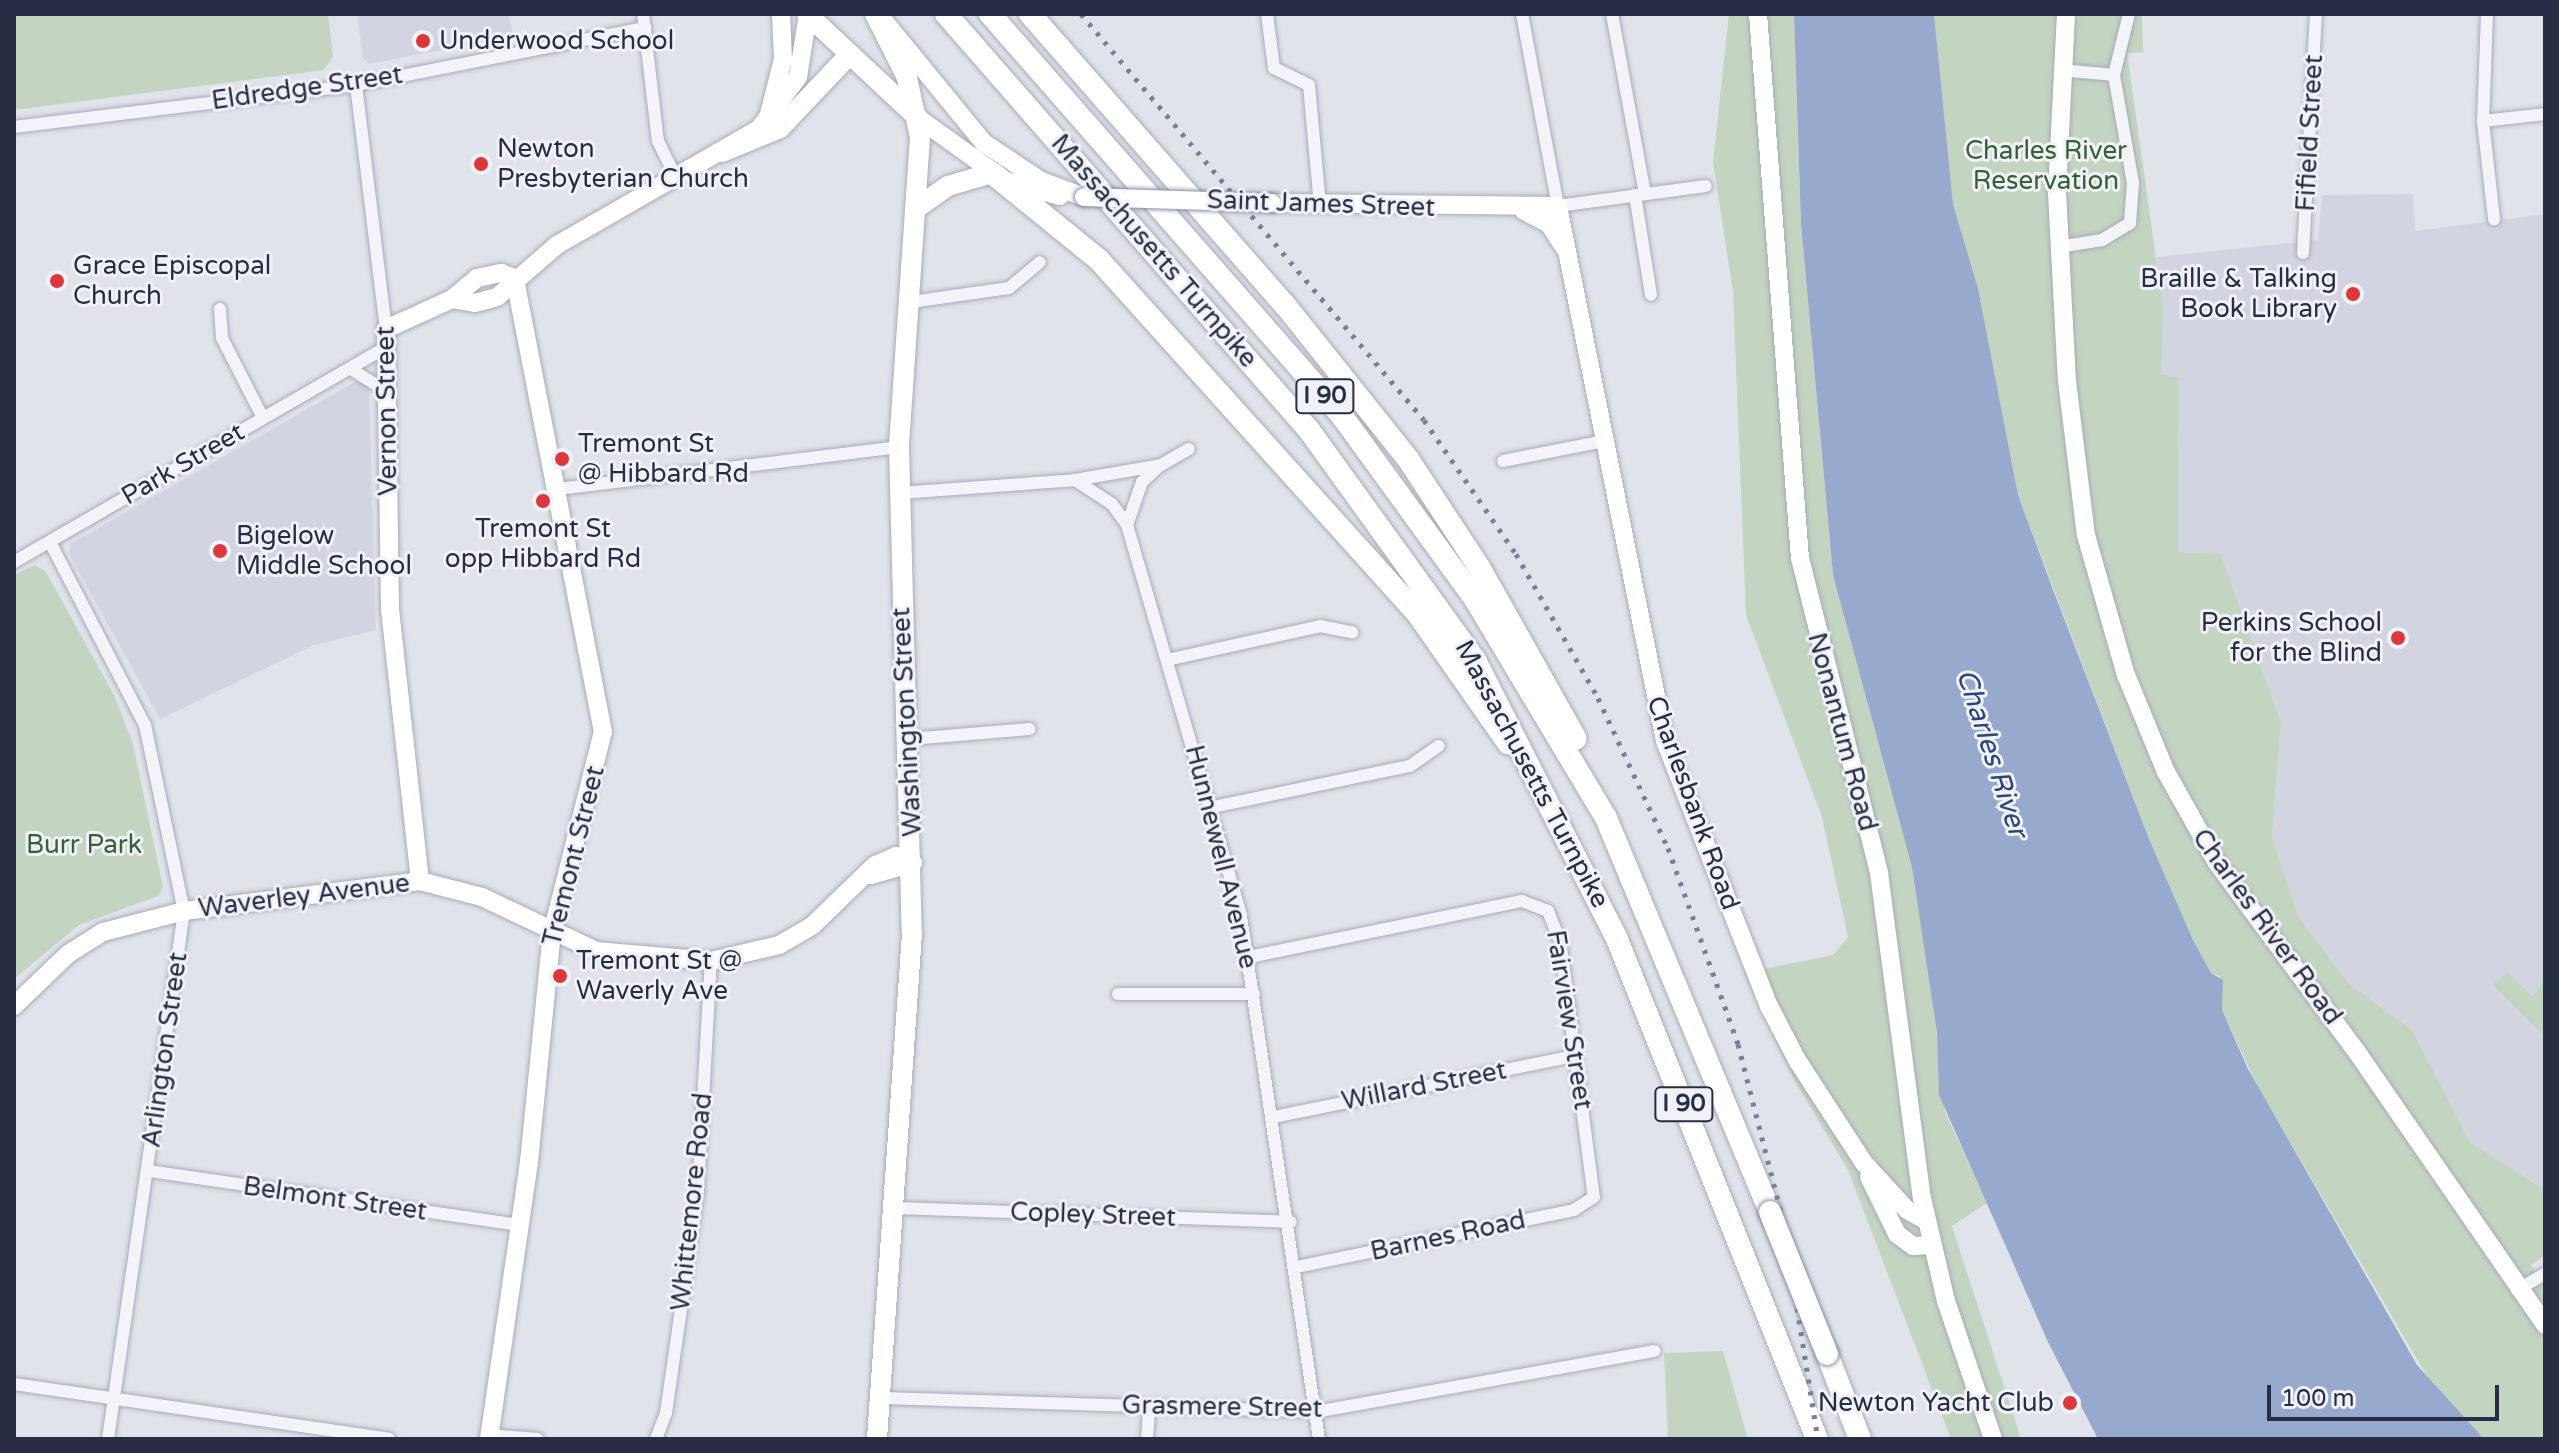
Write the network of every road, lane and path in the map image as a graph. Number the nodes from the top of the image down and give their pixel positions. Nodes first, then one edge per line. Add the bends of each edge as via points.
1 (643, 14) edge
2 (781, 14) edge
3 (808, 14) edge
4 (876, 14) edge
5 (946, 14) edge
6 (990, 14) edge
7 (1030, 14) edge
8 (1267, 14) edge
9 (1522, 14) edge
10 (1612, 14) edge
11 (1758, 14) edge
12 (2066, 14) edge
13 (2129, 14) edge
14 (2316, 14) edge
15 (2487, 14) edge
16 (645, 28) junction
17 (848, 56) junction
18 (2061, 70) junction
19 (2114, 75) junction
20 (356, 85) junction
21 (2545, 114) edge
22 (918, 118) junction
23 (2483, 121) junction
24 (765, 124) junction
25 (14, 127) edge
26 (722, 152) junction
27 (992, 173) junction
28 (676, 178) junction
29 (1706, 186) dead end
30 (1640, 194) junction
31 (1084, 197) junction
32 (1320, 205) junction
33 (1558, 206) junction
34 (918, 207) junction
35 (1518, 209) junction
36 (2494, 219) dead end
37 (2058, 247) junction
38 (2303, 253) dead end
39 (1040, 262) dead end
40 (1573, 272) junction
41 (515, 278) junction
42 (1651, 295) dead end
43 (911, 302) junction
44 (220, 309) dead end
45 (387, 338) junction
46 (354, 371) junction
47 (387, 392) junction
48 (263, 418) junction
49 (1604, 441) junction
50 (899, 447) junction
51 (1189, 449) dead end
52 (1503, 461) dead end
53 (1161, 465) junction
54 (1075, 480) junction
55 (558, 489) junction
56 (900, 493) junction
57 (1127, 525) junction
58 (50, 542) junction
59 (14, 562) edge
60 (1352, 632) dead end
61 (1167, 660) junction
62 (1030, 729) dead end
63 (910, 739) junction
64 (1439, 746) dead end
65 (1213, 807) junction
66 (1555, 809) junction
67 (1606, 818) junction
68 (913, 863) junction
69 (420, 881) junction
70 (184, 911) junction
71 (552, 933) junction
72 (1249, 957) junction
73 (711, 961) junction
74 (1118, 994) dead end
75 (1254, 994) junction
76 (14, 1006) edge
77 (1575, 1056) junction
78 (1274, 1117) junction
79 (1864, 1163) junction
80 (149, 1171) junction
81 (1594, 1197) joint
82 (895, 1208) junction
83 (1927, 1221) junction
84 (1291, 1222) junction
85 (520, 1225) junction
86 (1932, 1245) junction
87 (1297, 1267) junction
88 (2545, 1274) edge
89 (2517, 1290) junction
90 (2545, 1325) edge
91 (1655, 1351) dead end
92 (14, 1384) edge
93 (115, 1398) junction
94 (881, 1398) junction
95 (1149, 1407) junction
96 (1315, 1412) junction
97 (489, 1437) edge
98 (108, 1439) edge
99 (389, 1439) edge
100 (538, 1439) edge
101 (656, 1439) edge
102 (877, 1439) edge
103 (1147, 1439) edge
104 (1319, 1439) edge
105 (1817, 1439) edge
106 (1860, 1439) edge
107 (1993, 1439) edge

1 - 16 street
2 - 24 street via 782,68
3 - 17 main road
3 - 24 street, Park Street via 798,77
4 - 22 main road, Washington Street via 899,58
4 - 31 street, Saint James Street via 984,143 1041,181
5 - 66 highway, Massachusetts Turnpike / I 90 via 1353,485 1475,660
6 - 67 highway, Massachusetts Turnpike / I 90 via 1377,460 1475,599
7 - 67 highway via 1285,305 1408,459 1572,727
8 - 32 street via 1274,68 1309,85
9 - 33 street, Charlesbank Road
10 - 30 street
11 - 83 street, Nonantum Road via 1795,527 1819,651 1879,873
12 - 18 street, Charles River Road
13 - 19 street
14 - 38 street, Fifield Street
15 - 23 street
16 - 20 street, Eldredge Street
16 - 28 street via 658,141
17 - 22 main road
17 - 26 main road via 780,128
18 - 19 street
18 - 37 street, Charles River Road
19 - 37 street via 2133,183 2130,223 2102,240
20 - 25 street, Eldredge Street
20 - 45 street, Vernon Street
21 - 23 street
22 - 27 street, Saint James Street
22 - 34 main road, Washington Street
23 - 36 street
24 - 26 street, Park Street
26 - 28 street, Park Street
27 - 31 street, Saint James Street via 1039,194
27 - 34 main road via 948,186
27 - 66 highway via 1099,260 1404,598
28 - 41 street, Park Street via 574,234
29 - 30 street
30 - 33 street
30 - 42 street
31 - 32 street, Saint James Street, bridge
32 - 35 street, Saint James Street
33 - 35 street, Saint James Street
33 - 40 street, Charlesbank Road
34 - 43 main road, Washington Street
35 - 40 street, Charlesbank Road via 1549,224
37 - 89 street, Charles River Road via 2086,535 2114,639 2152,743 2234,889 2359,1055
39 - 43 street via 1009,288
40 - 49 street, Charlesbank Road
41 - 45 street, Park Street via 497,297 475,303 452,299
41 - 55 street, Tremont Street
43 - 50 main road, Washington Street
44 - 48 street via 222,338
45 - 46 street, Park Street
45 - 47 street, Vernon Street
46 - 47 street
46 - 48 street, Park Street
47 - 69 street, Vernon Street via 392,642
48 - 58 street, Park Street
49 - 52 street
49 - 79 street, Charlesbank Road via 1665,741 1769,1006
50 - 55 street
50 - 56 main road, Washington Street
51 - 53 street
53 - 54 street
53 - 57 street via 1142,482
54 - 56 street
54 - 57 street, Hunnewell Avenue via 1112,504
55 - 71 street, Tremont Street via 603,732
56 - 63 main road, Washington Street
57 - 61 street, Hunnewell Avenue
58 - 59 street, Park Street
58 - 70 street, Arlington Street via 145,725
60 - 61 street via 1320,626
61 - 65 street, Hunnewell Avenue
62 - 63 street
63 - 68 main road, Washington Street
64 - 65 street via 1410,766
65 - 72 street, Hunnewell Avenue
66 - 105 highway, Massachusetts Turnpike / I 90 via 1639,991
67 - 106 highway, Massachusetts Turnpike / I 90, bridge
68 - 73 street, Waverley Avenue via 871,875 813,925 779,945
68 - 82 main road, Washington Street
69 - 70 street, Waverley Avenue
69 - 71 street, Waverley Avenue via 482,897
70 - 76 street, Waverley Avenue via 103,932 68,954
70 - 80 street, Arlington Street
71 - 73 street, Waverley Avenue via 596,951
71 - 85 street, Tremont Street
72 - 75 street, Hunnewell Avenue
72 - 77 street, Fairview Street via 1522,901 1535,903 1548,911 1560,940
73 - 101 street, Whittemore Road via 698,1190 666,1413
74 - 75 street
75 - 78 street, Hunnewell Avenue
77 - 78 street, Willard Street
77 - 81 street, Fairview Street
78 - 84 street, Hunnewell Avenue
79 - 83 street, Charlesbank Road via 1895,1199
79 - 86 street, Charlesbank Road via 1897,1234 1913,1246
80 - 85 street, Belmont Street
80 - 93 street, Arlington Street
81 - 87 street, Barnes Road via 1574,1210
82 - 84 street, Copley Street
82 - 94 main road, Washington Street
83 - 86 street, Nonantum Road
84 - 87 street, Hunnewell Avenue
85 - 97 street, Tremont Street
86 - 107 street, Nonantum Road
87 - 96 street, Hunnewell Avenue
88 - 89 street
89 - 90 street, Charles River Road
91 - 96 street, Grasmere Street
92 - 93 street
93 - 98 street, Arlington Street
93 - 99 street
94 - 95 street, Grasmere Street
94 - 102 main road, Washington Street
95 - 96 street, Grasmere Street
95 - 103 street
96 - 104 street, Hunnewell Avenue
97 - 100 street

